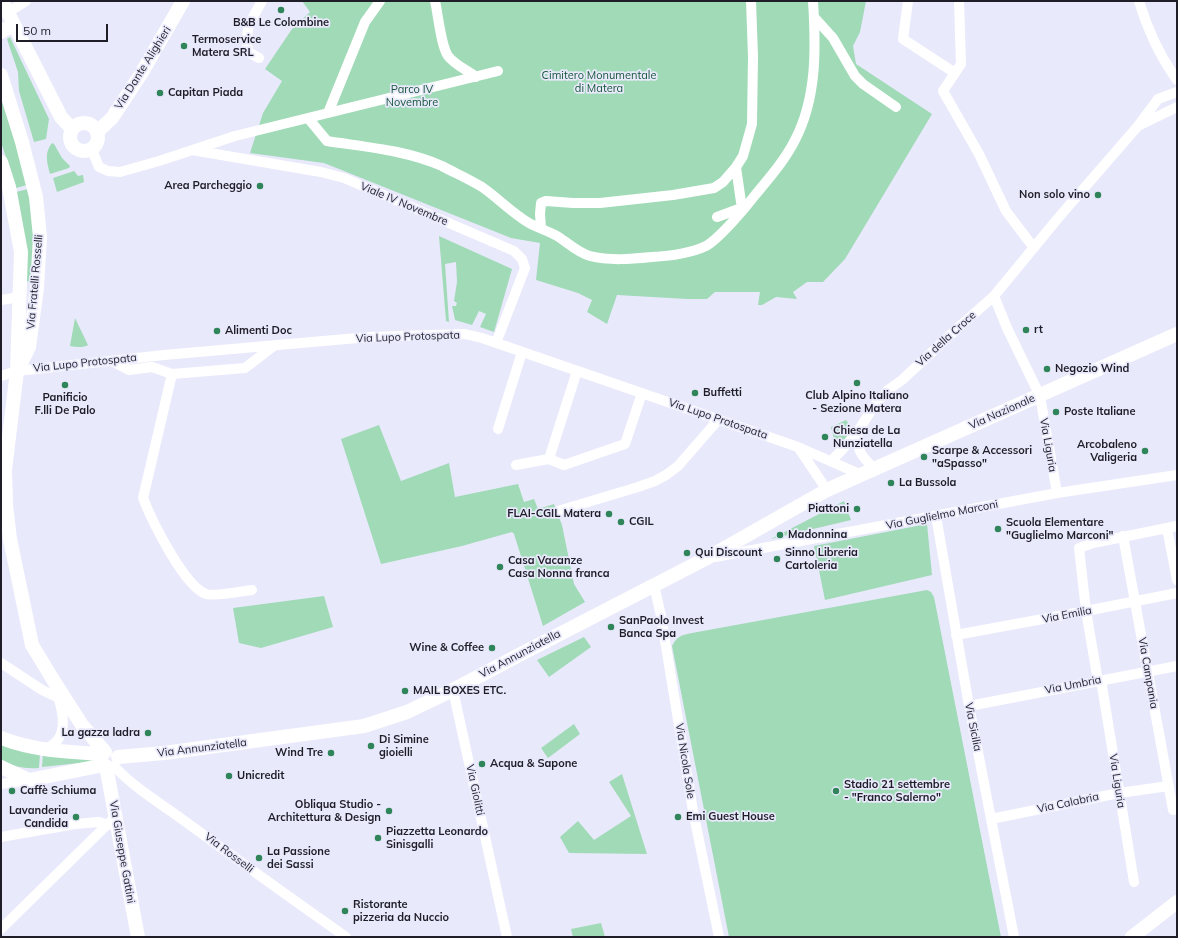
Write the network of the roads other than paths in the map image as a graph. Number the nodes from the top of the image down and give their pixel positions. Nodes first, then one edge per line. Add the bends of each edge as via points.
1 (26, 1) edge
2 (183, 1) edge
3 (262, 1) edge
4 (380, 1) edge
5 (435, 1) edge
6 (813, 1) edge
7 (908, 1) edge
8 (959, 1) edge
9 (1139, 1) edge
10 (748, 3) edge
11 (4, 7) edge
12 (814, 17) junction
13 (14, 26) junction
14 (1, 32) edge
15 (259, 58) dead end
16 (498, 71) dead end
17 (955, 73) junction
18 (1, 75) edge
19 (476, 77) junction
20 (1177, 80) edge
21 (1177, 92) edge
22 (1177, 106) edge
23 (896, 107) dead end
24 (328, 113) junction
25 (308, 118) junction
26 (1138, 126) junction
27 (72, 129) junction
28 (97, 132) junction
29 (92, 150) junction
30 (192, 150) junction
31 (1, 164) edge
32 (736, 167) junction
33 (5, 188) edge
34 (744, 207) junction
35 (717, 217) dead end
36 (541, 228) junction
37 (1034, 248) junction
38 (994, 296) junction
39 (20, 297) junction
40 (1, 300) edge
41 (1177, 334) edge
42 (496, 343) junction
43 (275, 346) junction
44 (522, 352) junction
45 (112, 360) junction
46 (18, 371) junction
47 (577, 371) junction
48 (172, 374) junction
49 (1, 376) edge
50 (642, 393) junction
51 (1040, 396) junction
52 (719, 419) junction
53 (498, 429) dead end
54 (858, 431) junction
55 (798, 447) junction
56 (549, 458) junction
57 (830, 461) junction
58 (516, 465) dead end
59 (869, 472) junction
60 (1177, 475) edge
61 (828, 490) junction
62 (1057, 493) junction
63 (558, 511) dead end
64 (936, 516) junction
65 (1172, 527) edge
66 (1123, 536) junction
67 (707, 558) junction
68 (1177, 580) edge
69 (654, 585) junction
70 (252, 590) dead end
71 (1177, 593) edge
72 (1135, 601) junction
73 (1086, 611) junction
74 (956, 635) junction
75 (1, 663) edge
76 (1177, 666) edge
77 (1148, 671) junction
78 (1099, 680) junction
79 (55, 683) junction
80 (453, 690) junction
81 (59, 698) junction
82 (969, 706) junction
83 (1, 738) edge
84 (45, 750) junction
85 (108, 760) junction
86 (1, 767) edge
87 (28, 780) junction
88 (1, 784) edge
89 (1169, 786) junction
90 (1119, 793) junction
91 (1175, 809) edge
92 (991, 819) junction
93 (111, 821) junction
94 (1, 837) edge
95 (1134, 882) dead end
96 (1177, 902) edge
97 (2, 929) edge
98 (138, 937) edge
99 (346, 937) edge
100 (507, 937) edge
101 (719, 937) edge
102 (1014, 937) edge
103 (1132, 937) edge

1 - 11 street
2 - 28 street, Via Dante Alighieri via 116,112
3 - 15 street via 248,27 246,40 248,52
4 - 24 street via 365,22
5 - 19 street via 448,55
6 - 12 street
7 - 17 street via 903,39
8 - 17 street via 961,64
9 - 20 street via 1147,28
10 - 32 street via 754,57 752,124 743,156
11 - 13 street
12 - 23 street via 833,38 855,76
12 - 34 street via 814,77 804,119 795,141 782,162
13 - 14 street
13 - 27 street via 61,117
16 - 19 street, Viale IV Novembre
17 - 37 street via 943,91 979,154 1006,211
18 - 46 street, Via Fratelli Rosselli via 36,197 40,237 37,288 29,347
19 - 24 street, Viale IV Novembre
21 - 26 street, Via della Croce via 1158,99
22 - 26 street
24 - 25 street, Viale IV Novembre
25 - 30 street, Viale IV Novembre via 235,136
25 - 36 street via 327,141 393,151 441,166 482,187 530,223
26 - 37 street, Via della Croce
27 - 28 street via 85,123 94,127
27 - 29 street via 69,138 73,148 82,152
28 - 29 street via 98,142
29 - 30 street, Viale IV Novembre via 99,167 120,172
30 - 42 street, Viale IV Novembre via 344,178 514,251 522,259 525,268
31 - 33 street, Via Fratelli Rosselli
32 - 34 street
32 - 36 street via 714,188 600,203 546,201 541,203
33 - 39 street, Via Fratelli Rosselli via 21,252
34 - 35 street
34 - 36 street via 722,233 707,245 679,255 609,260 587,255
37 - 38 street, Via della Croce
38 - 51 street, Via Liguria
38 - 54 street, Via della Croce via 888,390
39 - 40 street
39 - 46 street, Via Fratelli Rosselli
41 - 51 street, Via Nazionale
42 - 43 street, Via Lupo Protospata via 465,334 369,337
42 - 44 street, Via Lupo Protospata
43 - 45 street, Via Lupo Protospata
43 - 48 street via 245,368
44 - 47 street, Via Lupo Protospata
44 - 53 street
45 - 46 street, Via Lupo Protospata
45 - 48 street via 129,370 152,367
46 - 49 street, Via Lupo Protospata
46 - 79 street, Via Fratelli Rosselli via 5,470 10,539 32,645
47 - 50 street, Via Lupo Protospata
47 - 56 street
48 - 70 street via 143,498 174,558 197,590 208,595
50 - 52 street, Via Lupo Protospata
50 - 56 street via 625,444 564,464
51 - 59 street, Via Nazionale
51 - 62 street, Via Liguria
52 - 55 street, Via Lupo Protospata
52 - 63 street via 678,466 666,475 638,487
54 - 57 street, Via della Croce
54 - 59 street via 860,452
55 - 57 street, Via Lupo Protospata
55 - 61 street
56 - 58 street
57 - 59 street, Via Lupo Protospata
59 - 61 street, Via Nazionale
60 - 62 street, Via Guglielmo Marconi
61 - 67 street, Via Annunziatella
62 - 64 street, Via Guglielmo Marconi
64 - 67 street, Via Guglielmo Marconi
64 - 74 street, Via Sicilia
65 - 66 street
65 - 68 street
66 - 72 street, Via Campania
66 - 73 street, Via Liguria via 1093,542 1079,548
67 - 69 street, Via Annunziatella
69 - 80 street, Via Annunziatella
69 - 101 street, Via Nicola Sole via 693,810
71 - 72 street, Via Emilia
72 - 73 street, Via Emilia
72 - 77 street, Via Campania
73 - 74 street, Via Emilia
73 - 78 street, Via Liguria
74 - 82 street, Via Sicilia
75 - 81 street
76 - 77 street, Via Umbria
77 - 78 street, Via Umbria
77 - 89 street, Via Campania
78 - 82 street, Via Umbria
78 - 90 street, Via Liguria
79 - 81 street, Via Fratelli Rosselli
79 - 85 street, Via Fratelli Rosselli
80 - 85 street, Via Annunziatella via 407,712 364,726
80 - 100 street, Via Giolitti
81 - 84 street, Via Fratelli Rosselli via 63,726 61,735
82 - 92 street, Via Sicilia
83 - 84 street
84 - 85 street
85 - 87 street
85 - 93 street, Via Giuseppe Gattini
85 - 99 street, Via Rosselli via 126,779
86 - 87 street
87 - 88 street
89 - 90 street, Via Calabria
89 - 91 street, Via Campania
90 - 92 street, Via Calabria
90 - 95 street, Via Liguria
92 - 102 street, Via Sicilia
93 - 94 street via 75,824
93 - 97 street
93 - 98 street, Via Giuseppe Gattini
96 - 103 street

